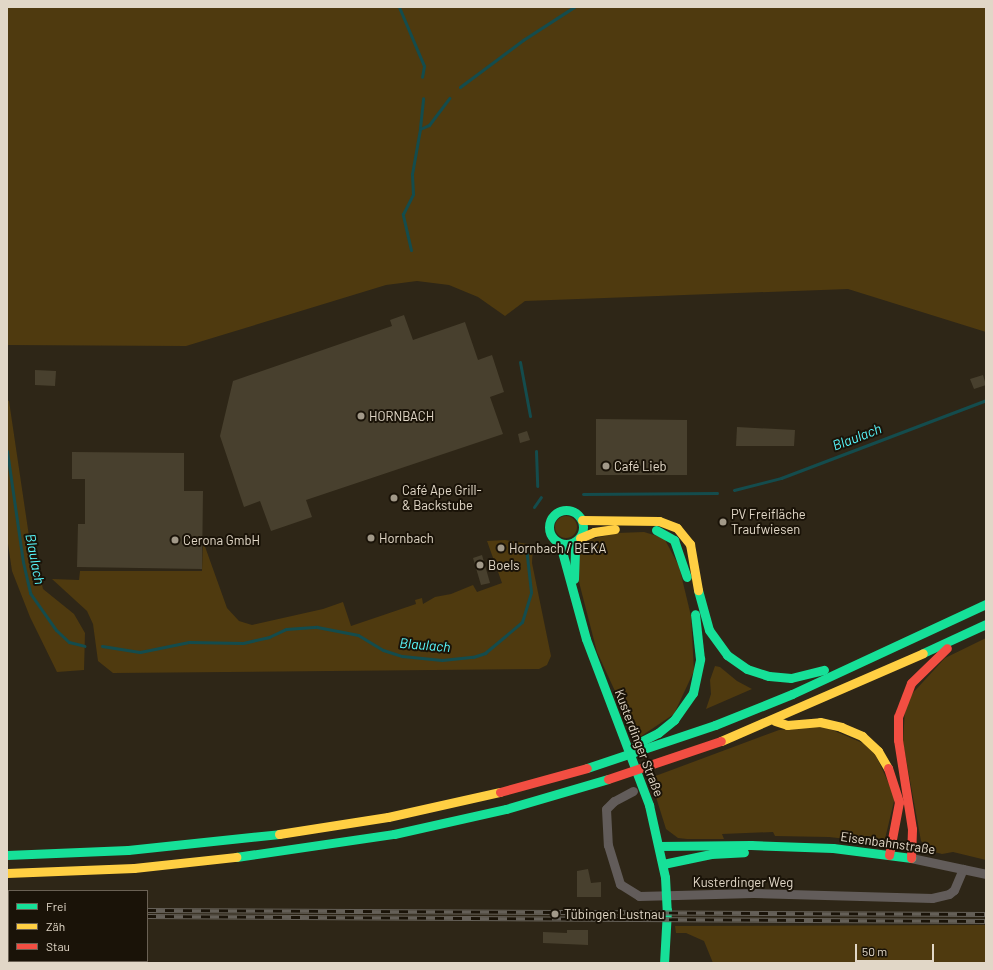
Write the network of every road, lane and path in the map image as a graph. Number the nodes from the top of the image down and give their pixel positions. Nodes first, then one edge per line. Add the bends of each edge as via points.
1 (582, 520) junction
2 (578, 540) junction
3 (560, 544) junction
4 (573, 584) junction
5 (986, 604) edge
6 (986, 624) edge
7 (952, 640) junction
8 (886, 651) junction
9 (773, 720) junction
10 (606, 762) junction
11 (633, 791) dead end
12 (659, 846) junction
13 (784, 846) junction
14 (7, 855) edge
15 (889, 855) junction
16 (911, 858) junction
17 (663, 864) junction
18 (963, 868) junction
19 (7, 873) edge
20 (986, 874) edge
21 (665, 959) edge

1 - 2 main road via 584,526
1 - 3 main road via 576,512 565,509 552,517 549,532
1 - 8 main road via 659,521 669,523 685,535 690,544 699,598 709,630 727,655 747,669 769,676 807,676 862,654
2 - 3 main road
2 - 4 main road, Kusterdinger Straße
2 - 10 main road via 594,532 642,528 660,530 669,535 681,554 699,636 698,678 693,693 681,713 658,733 624,748
3 - 4 main road, Kusterdinger Straße
4 - 12 main road, Kusterdinger Straße via 586,639 649,805
5 - 8 main road
6 - 7 main road
7 - 9 main road
7 - 16 main road via 943,654 927,665 911,683 903,698 898,717 898,740 912,829
8 - 10 main road via 738,716
9 - 15 main road via 787,725 820,722 841,726 862,736 878,751 892,774 899,802
9 - 19 main road via 697,750 587,786 506,809 413,830 309,849 220,860 107,870
10 - 14 main road via 466,800 297,832 150,849
11 - 18 street, Kusterdinger Weg via 614,801 606,809 608,845 620,884 639,896 753,893 932,898 949,894 954,890
12 - 13 main road, Eisenbahnstraße
12 - 17 main road, Kusterdinger Straße
13 - 15 main road, Eisenbahnstraße
13 - 17 main road, Eisenbahnstraße via 760,851 711,854
15 - 16 main road, Eisenbahnstraße
16 - 18 street, Eisenbahnstraße
17 - 21 main road, Kusterdinger Straße via 667,910
18 - 20 street, Eisenbahnstraße

